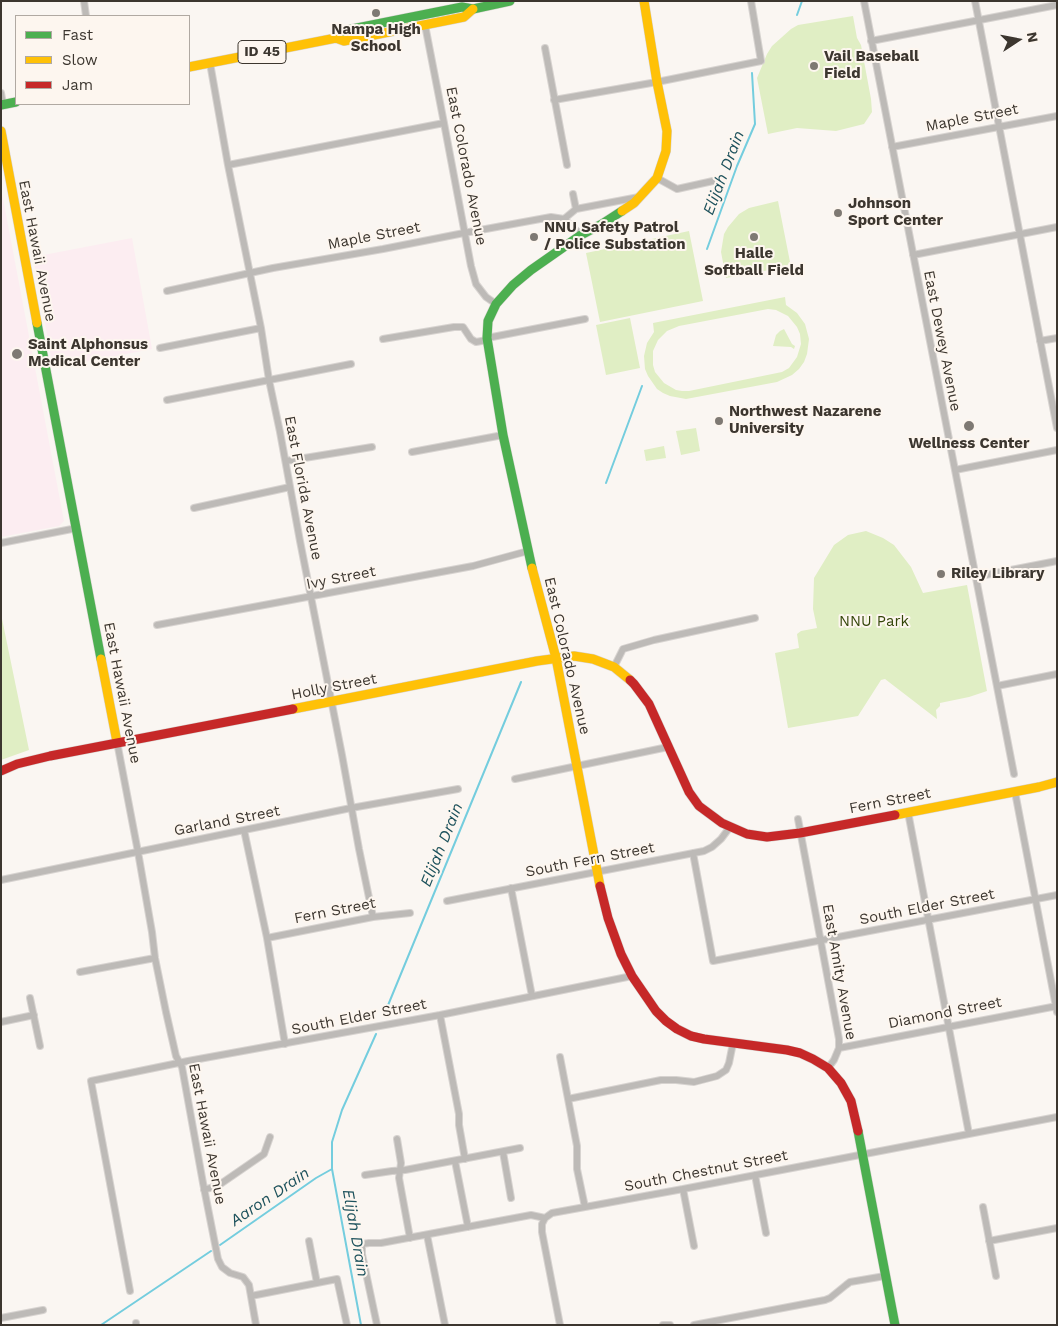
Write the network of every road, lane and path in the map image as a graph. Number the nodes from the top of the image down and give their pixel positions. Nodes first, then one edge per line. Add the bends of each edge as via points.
1 (84, 1) edge
2 (510, 1) edge
3 (644, 1) edge
4 (752, 1) edge
5 (864, 1) edge
6 (976, 1) edge
7 (1057, 5) edge
8 (473, 9) junction
9 (86, 15) edge
10 (979, 20) junction
11 (425, 25) junction
12 (336, 38) junction
13 (871, 41) junction
14 (545, 48) dead end
15 (210, 63) junction
16 (190, 67) edge
17 (657, 82) junction
18 (1, 93) edge
19 (554, 100) junction
20 (15, 102) edge
21 (2, 104) edge
22 (1057, 116) edge
23 (444, 123) junction
24 (999, 127) junction
25 (1, 130) edge
26 (892, 147) junction
27 (567, 165) dead end
28 (228, 166) junction
29 (657, 178) junction
30 (713, 181) dead end
31 (573, 194) dead end
32 (639, 197) junction
33 (576, 208) junction
34 (564, 219) junction
35 (1057, 227) edge
36 (464, 233) junction
37 (1020, 234) junction
38 (581, 235) junction
39 (913, 255) junction
40 (250, 273) junction
41 (167, 291) dead end
42 (496, 304) junction
43 (585, 319) dead end
44 (261, 328) junction
45 (1057, 338) edge
46 (383, 339) dead end
47 (487, 339) junction
48 (1040, 342) junction
49 (160, 348) dead end
50 (350, 364) dead end
51 (269, 380) junction
52 (167, 400) dead end
53 (1057, 428) edge
54 (503, 435) junction
55 (372, 446) dead end
56 (1057, 450) edge
57 (412, 452) dead end
58 (286, 461) junction
59 (955, 470) junction
60 (290, 487) junction
61 (194, 508) dead end
62 (77, 528) junction
63 (1, 543) edge
64 (528, 551) junction
65 (1057, 561) edge
66 (976, 577) junction
67 (312, 596) junction
68 (754, 618) dead end
69 (157, 625) dead end
70 (556, 658) junction
71 (614, 667) junction
72 (1057, 674) edge
73 (997, 686) junction
74 (332, 701) junction
75 (117, 742) junction
76 (668, 747) junction
77 (577, 766) junction
78 (1, 771) edge
79 (1014, 774) dead end
80 (515, 779) dead end
81 (1057, 782) edge
82 (458, 789) dead end
83 (1015, 792) junction
84 (351, 808) junction
85 (908, 812) junction
86 (798, 819) dead end
87 (730, 827) junction
88 (244, 830) junction
89 (800, 833) junction
90 (138, 852) junction
91 (693, 853) junction
92 (597, 872) junction
93 (1, 880) edge
94 (511, 888) junction
95 (1057, 895) edge
96 (1035, 899) junction
97 (447, 901) dead end
98 (410, 913) dead end
99 (372, 917) junction
100 (928, 920) junction
101 (267, 938) junction
102 (821, 940) junction
103 (155, 958) junction
104 (80, 972) dead end
105 (632, 976) junction
106 (532, 996) junction
107 (30, 998) dead end
108 (1056, 1008) edge
109 (34, 1015) junction
110 (440, 1015) junction
111 (1, 1022) edge
112 (949, 1026) junction
113 (733, 1043) junction
114 (285, 1044) junction
115 (40, 1046) dead end
116 (839, 1048) junction
117 (560, 1057) dead end
118 (180, 1063) junction
119 (828, 1068) junction
120 (568, 1099) junction
121 (1057, 1117) edge
122 (969, 1134) junction
123 (270, 1137) dead end
124 (396, 1139) dead end
125 (520, 1148) dead end
126 (503, 1152) junction
127 (863, 1154) junction
128 (465, 1159) junction
129 (455, 1160) junction
130 (400, 1170) junction
131 (365, 1175) dead end
132 (755, 1175) junction
133 (683, 1189) junction
134 (204, 1190) junction
135 (511, 1198) dead end
136 (585, 1207) junction
137 (983, 1207) dead end
138 (545, 1218) junction
139 (468, 1227) junction
140 (1057, 1228) edge
141 (766, 1234) dead end
142 (427, 1235) junction
143 (410, 1238) junction
144 (309, 1241) dead end
145 (989, 1241) junction
146 (694, 1246) dead end
147 (885, 1276) junction
148 (996, 1276) dead end
149 (317, 1283) junction
150 (130, 1290) dead end
151 (251, 1296) junction
152 (1, 1309) edge
153 (43, 1310) dead end
154 (2, 1318) edge
155 (256, 1325) edge
156 (347, 1325) edge
157 (377, 1325) edge
158 (445, 1325) edge
159 (560, 1325) edge
160 (663, 1325) edge
161 (670, 1325) edge
162 (694, 1325) edge
163 (895, 1325) edge

1 - 9 street
2 - 8 main road, ID 45
3 - 17 main road
4 - 17 street via 761,61
5 - 13 street, East Dewey Avenue
6 - 10 street
7 - 10 street
8 - 11 main road, ID 45 via 464,17
8 - 12 main road, ID 45 via 462,7 351,29 342,31
10 - 13 street
10 - 24 street
11 - 12 main road, ID 45 via 344,41
11 - 23 street, East Colorado Avenue
12 - 15 main road, ID 45
13 - 26 street, East Dewey Avenue
14 - 19 street
15 - 16 main road, ID 45
15 - 28 street, East Florida Avenue
17 - 19 street
17 - 29 main road via 667,131 666,152
18 - 21 street
19 - 27 street
20 - 21 main road
22 - 24 street, Maple Street
23 - 28 street
23 - 36 street, East Colorado Avenue
24 - 26 street, Maple Street
24 - 37 street
25 - 62 main road, East Hawaii Avenue
26 - 39 street, East Dewey Avenue
28 - 40 street, East Florida Avenue
29 - 30 street via 676,189
29 - 32 main road
31 - 33 street
32 - 33 street
32 - 38 main road
33 - 34 street
34 - 36 street, Maple Street via 551,217
34 - 38 street
35 - 37 street
36 - 40 street, Maple Street
36 - 42 street, East Colorado Avenue via 476,284
37 - 39 street
37 - 48 street
38 - 42 main road via 531,270
39 - 59 street, East Dewey Avenue
40 - 41 street, Maple Street
40 - 44 street, East Florida Avenue
42 - 47 main road via 488,320
43 - 47 street
44 - 49 street
44 - 51 street, East Florida Avenue
45 - 48 street
46 - 47 street via 454,327 463,327 476,342
47 - 54 main road, East Colorado Avenue
48 - 53 street
50 - 51 street
51 - 52 street
51 - 58 street, East Florida Avenue
54 - 57 street
54 - 64 main road, East Colorado Avenue
55 - 58 street
56 - 59 street
58 - 60 street, East Florida Avenue
59 - 66 street, East Dewey Avenue
60 - 61 street
60 - 67 street, East Florida Avenue
62 - 63 street
62 - 75 main road, East Hawaii Avenue
64 - 67 street, Ivy Street via 473,566
64 - 70 main road, East Colorado Avenue
65 - 66 street
66 - 73 street, East Dewey Avenue
67 - 69 street, Ivy Street
67 - 74 street, East Florida Avenue
68 - 71 street via 623,649
70 - 71 main road, Holly Street via 574,656
70 - 74 main road, Holly Street
70 - 77 main road, East Colorado Avenue
71 - 76 main road, Fern Street via 634,684 649,704
72 - 73 street
73 - 79 street, East Dewey Avenue
74 - 75 main road, Holly Street
74 - 84 street, East Florida Avenue
75 - 78 main road, Holly Street via 17,764
75 - 90 street, East Hawaii Avenue
76 - 77 street
76 - 87 main road, Fern Street via 689,792 700,806
77 - 80 street
77 - 92 main road, East Colorado Avenue
81 - 83 main road, Fern Street
82 - 84 street, Garland Street
83 - 85 main road, Fern Street
83 - 96 street
84 - 88 street, Garland Street
84 - 99 street, East Florida Avenue
85 - 89 main road, Fern Street
85 - 100 street
86 - 89 street, East Amity Avenue
87 - 89 main road, Fern Street via 768,837
87 - 91 street, South Fern Street via 712,847
88 - 90 street, Garland Street
88 - 101 street
89 - 102 street, East Amity Avenue
90 - 93 street, Garland Street
90 - 103 street, East Hawaii Avenue
91 - 92 street, South Fern Street
91 - 102 street, South Elder Street via 713,961
92 - 94 street, South Fern Street
92 - 105 main road, East Colorado Avenue via 615,939
94 - 97 street, South Fern Street
94 - 106 street
95 - 96 street, South Elder Street
96 - 100 street, South Elder Street
96 - 108 street
98 - 99 street, Fern Street
99 - 101 street, Fern Street
100 - 102 street, South Elder Street
100 - 112 street
101 - 114 street
102 - 116 street, East Amity Avenue
103 - 104 street
103 - 118 street, East Hawaii Avenue
105 - 106 street, South Elder Street
105 - 113 main road via 656,1011 677,1029 691,1036
106 - 110 street, South Elder Street
107 - 109 street
108 - 112 street, Diamond Street
109 - 111 street
109 - 115 street
110 - 114 street, South Elder Street
110 - 128 street
112 - 116 street, Diamond Street
112 - 122 street
113 - 119 main road via 794,1052
113 - 120 street via 726,1070 717,1076 694,1082 661,1080
114 - 118 street, South Elder Street
116 - 119 street, East Amity Avenue
117 - 120 street
118 - 134 street, East Hawaii Avenue
118 - 150 street, South Elder Street via 91,1081
119 - 127 main road via 851,1101
120 - 136 street
121 - 122 street, South Chestnut Street
122 - 127 street, South Chestnut Street
123 - 134 street via 264,1154 219,1185
124 - 130 street
125 - 126 street
126 - 128 street
126 - 135 street
127 - 132 street, South Chestnut Street
127 - 147 main road
128 - 129 street
129 - 130 street
129 - 139 street
130 - 131 street
130 - 143 street
132 - 133 street, South Chestnut Street
132 - 141 street
133 - 136 street, South Chestnut Street
133 - 146 street
134 - 151 street, East Hawaii Avenue via 218,1258 222,1267 243,1277
136 - 138 street, South Chestnut Street via 552,1213
137 - 145 street
138 - 139 street, South Chestnut Street via 530,1215
138 - 159 street via 542,1232
139 - 142 street, South Chestnut Street
140 - 145 street
142 - 143 street, South Chestnut Street
142 - 158 street
143 - 157 street, South Chestnut Street via 362,1244
144 - 149 street
145 - 148 street
147 - 162 street via 850,1282 825,1300
147 - 163 main road
149 - 151 street
149 - 156 street via 338,1279
151 - 155 street
152 - 154 street
153 - 154 street
160 - 161 street

